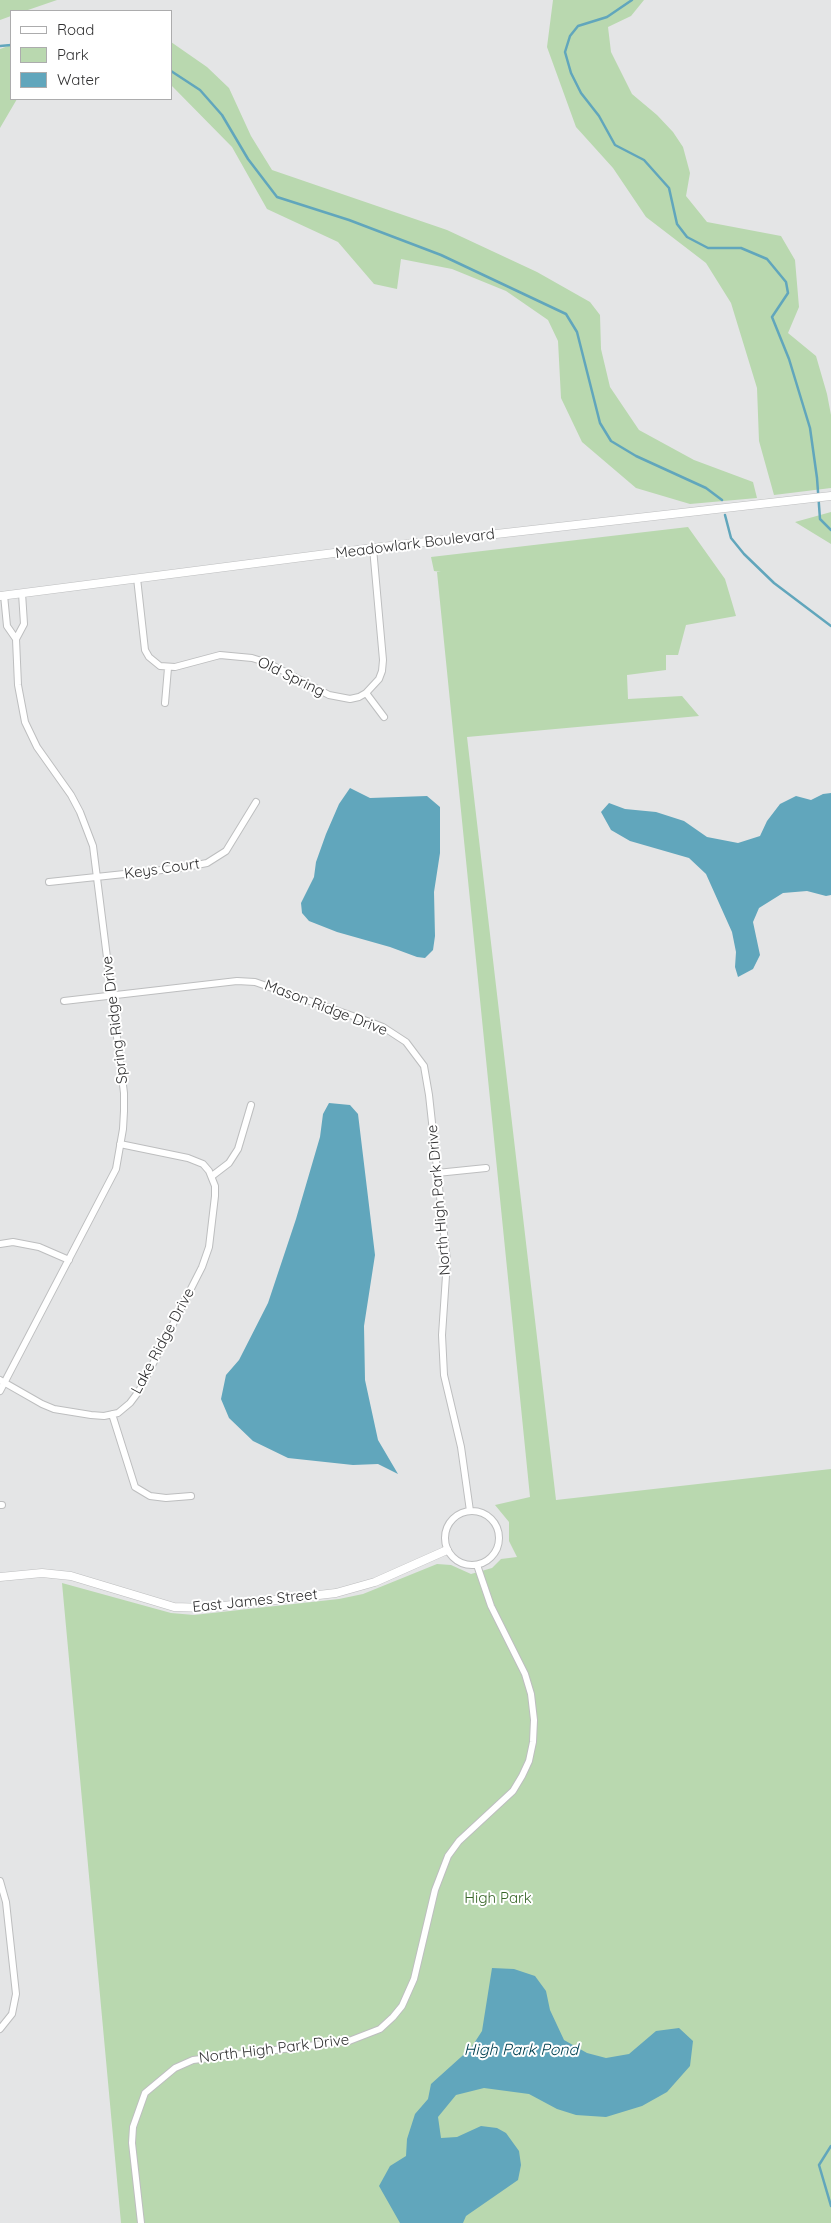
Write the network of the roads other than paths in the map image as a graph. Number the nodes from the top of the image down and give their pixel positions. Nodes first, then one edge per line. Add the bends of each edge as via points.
1 (829, 496) edge
2 (373, 548) junction
3 (137, 578) junction
4 (22, 593) junction
5 (2, 596) edge
6 (16, 639) junction
7 (168, 668) junction
8 (366, 693) junction
9 (165, 703) dead end
10 (384, 717) dead end
11 (256, 802) dead end
12 (97, 877) junction
13 (48, 882) dead end
14 (112, 996) junction
15 (64, 1001) dead end
16 (406, 1042) joint
17 (251, 1105) dead end
18 (120, 1144) junction
19 (486, 1168) dead end
20 (437, 1174) junction
21 (212, 1176) junction
22 (0, 1244) edge
23 (69, 1260) junction
24 (2, 1381) edge
25 (0, 1391) edge
26 (112, 1414) junction
27 (192, 1496) dead end
28 (470, 1510) junction
29 (447, 1550) junction
30 (477, 1565) junction
31 (0, 1577) edge
32 (0, 1881) edge
33 (0, 2029) edge
34 (141, 2223) edge

1 - 2 street, Meadowlark Boulevard
2 - 3 street, Meadowlark Boulevard
2 - 8 street via 384,660 379,679
3 - 4 street, Meadowlark Boulevard
3 - 7 street via 145,650 156,664
4 - 5 street, Meadowlark Boulevard
4 - 6 street, Spring Ridge Drive via 24,624
5 - 6 street, Spring Ridge Drive via 7,626
6 - 12 street, Spring Ridge Drive via 18,685 25,722 37,747 80,812 93,846
7 - 8 street, Old Spring via 206,658 240,656 268,663 335,698 359,698
7 - 9 street
8 - 10 street
11 - 12 street, Keys Court via 226,851 207,863
12 - 13 street, Keys Court
12 - 14 street, Spring Ridge Drive
14 - 15 street, Mason Ridge Drive
14 - 16 street, Mason Ridge Drive via 237,981 255,982 370,1022
14 - 18 street, Spring Ridge Drive via 124,1093
16 - 20 street, North High Park Drive via 424,1066
17 - 21 street via 238,1149 229,1163
18 - 21 street via 192,1159 203,1164
18 - 23 street, Spring Ridge Drive via 116,1169
19 - 20 street
20 - 28 street, North High Park Drive via 447,1261 442,1335 444,1375 461,1448
21 - 26 street, Lake Ridge Drive via 216,1196 208,1254 139,1391 125,1408
22 - 23 street via 13,1242 39,1247
23 - 24 street, Spring Ridge Drive
24 - 25 street, Spring Ridge Drive
24 - 26 street via 54,1409 92,1415
26 - 27 street via 135,1487 150,1496
28 - 29 street via 448,1525 444,1540
28 - 30 street via 492,1520 500,1540 496,1553
29 - 30 street via 460,1564
29 - 31 street, East James Street via 375,1582 336,1593 206,1608 174,1608 70,1576 42,1573
30 - 34 street, North High Park Drive via 490,1606 525,1674 531,1694 533,1742 522,1776 514,1790 459,1841 448,1856 435,1890 414,1979 402,2006 380,2029 341,2042 193,2060 175,2068 145,2093 132,2135
32 - 33 street via 6,1902 16,1994 16,2005 8,2022

